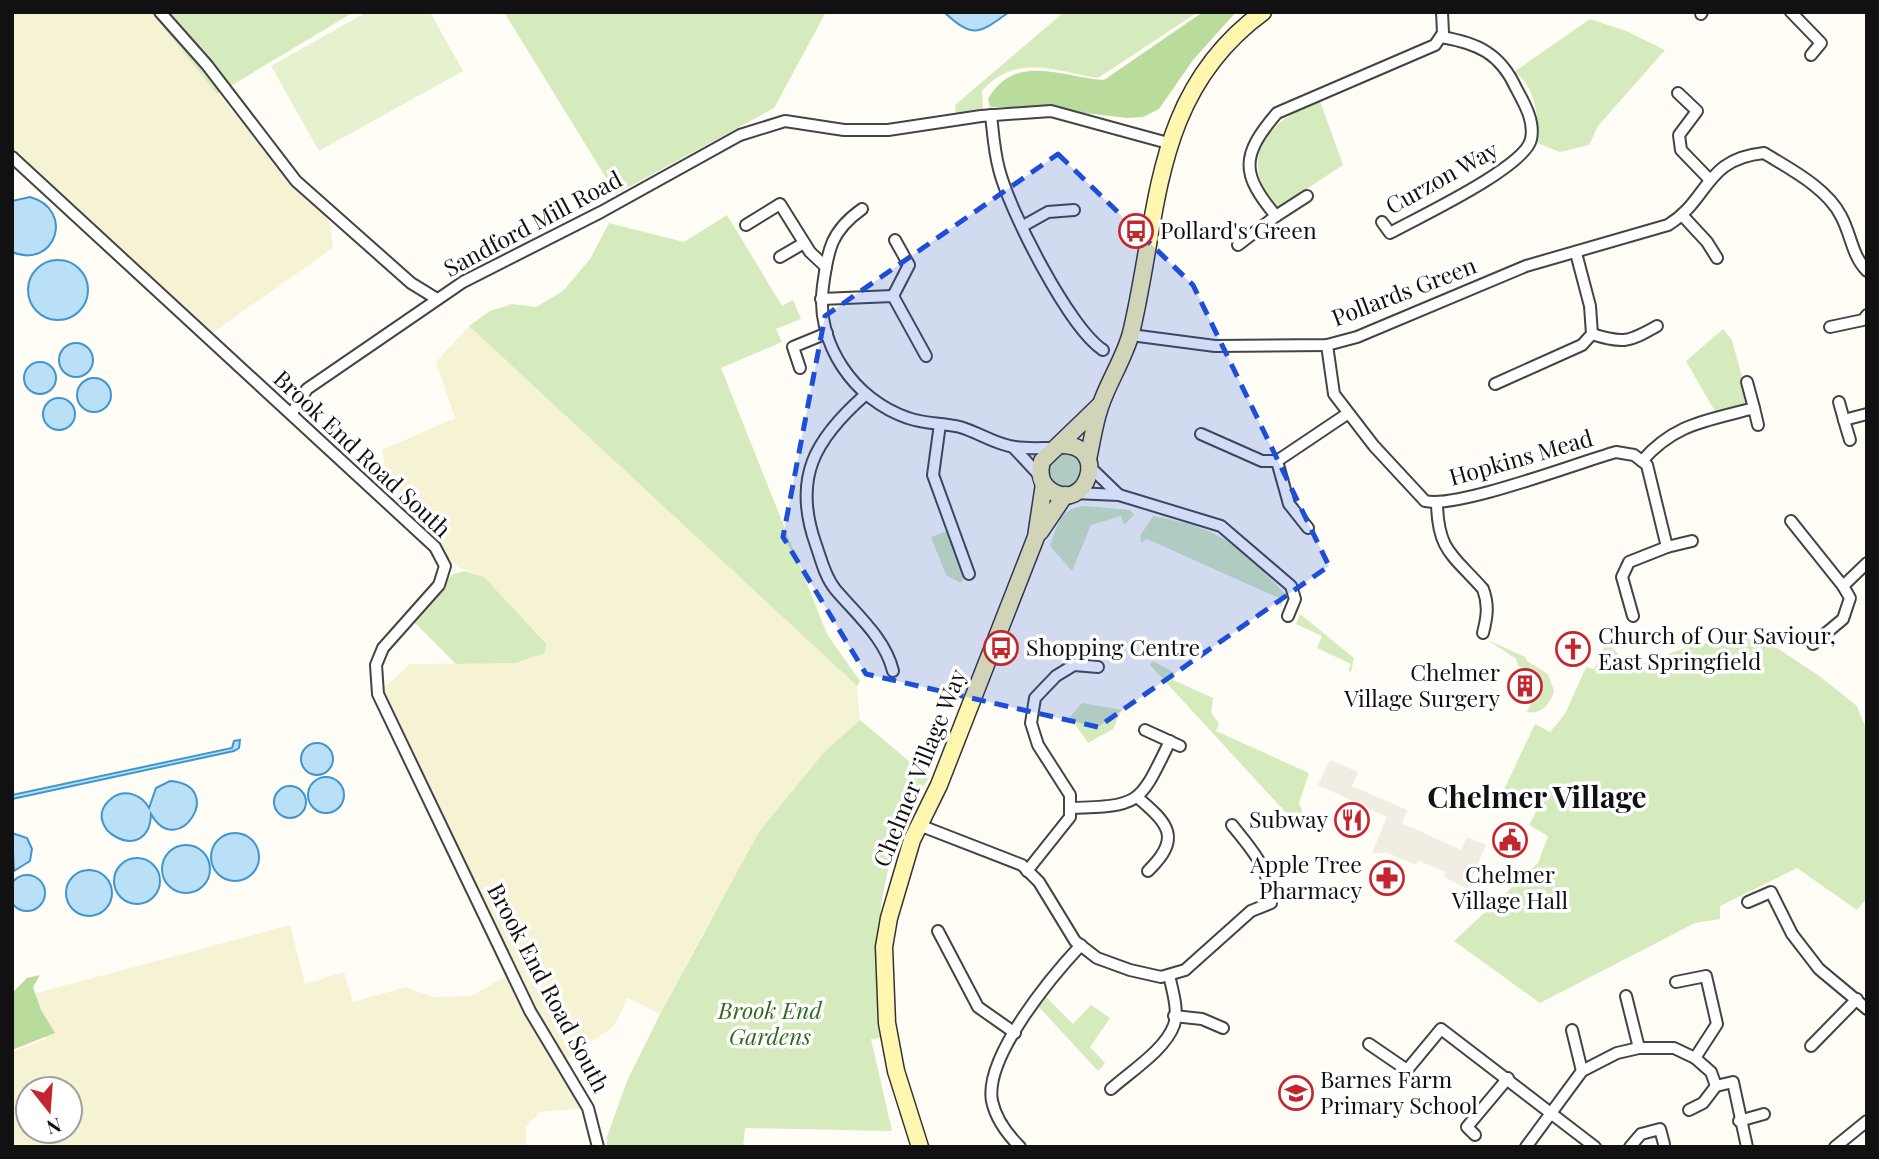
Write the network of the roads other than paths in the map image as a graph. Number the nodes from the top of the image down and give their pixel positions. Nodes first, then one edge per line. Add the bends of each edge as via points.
1 (160, 12) edge
2 (1263, 12) edge
3 (1442, 12) edge
4 (1791, 12) edge
5 (1441, 37) junction
6 (1811, 55) dead end
7 (1678, 93) dead end
8 (991, 115) junction
9 (1168, 142) junction
10 (12, 157) edge
11 (1710, 179) junction
12 (1307, 196) dead end
13 (862, 209) dead end
14 (1074, 210) dead end
15 (1682, 215) junction
16 (1276, 216) junction
17 (1382, 222) dead end
18 (746, 225) dead end
19 (1023, 226) junction
20 (895, 240) dead end
21 (804, 243) junction
22 (1238, 245) dead end
23 (1576, 253) junction
24 (780, 257) dead end
25 (1717, 258) dead end
26 (826, 267) junction
27 (1867, 271) edge
28 (893, 296) junction
29 (437, 299) junction
30 (821, 299) junction
31 (1867, 316) edge
32 (1657, 326) dead end
33 (1830, 327) dead end
34 (827, 332) junction
35 (1592, 334) junction
36 (1130, 335) junction
37 (1327, 345) junction
38 (1103, 350) dead end
39 (926, 356) dead end
40 (800, 368) dead end
41 (1747, 382) dead end
42 (1495, 384) dead end
43 (865, 395) junction
44 (1839, 401) dead end
45 (1100, 405) junction
46 (1754, 408) junction
47 (292, 413) junction
48 (1348, 414) junction
49 (1867, 414) edge
50 (1844, 420) junction
51 (940, 424) junction
52 (1758, 425) dead end
53 (1201, 435) dead end
54 (1850, 440) dead end
55 (1013, 447) junction
56 (1056, 447) junction
57 (1277, 461) junction
58 (1642, 461) junction
59 (1089, 463) junction
60 (1042, 480) junction
61 (1070, 494) junction
62 (1119, 495) junction
63 (1437, 504) junction
64 (1791, 522) dead end
65 (1308, 528) dead end
66 (1037, 537) junction
67 (1692, 541) dead end
68 (1667, 547) junction
69 (1867, 563) edge
70 (969, 574) dead end
71 (1843, 586) junction
72 (1288, 616) dead end
73 (1633, 616) dead end
74 (1483, 633) dead end
75 (1813, 644) dead end
76 (1098, 667) dead end
77 (893, 671) dead end
78 (1145, 730) dead end
79 (1137, 797) junction
80 (1070, 808) junction
81 (919, 825) junction
82 (1232, 825) dead end
83 (1027, 871) junction
84 (1147, 871) dead end
85 (1748, 902) dead end
86 (938, 931) dead end
87 (1081, 945) junction
88 (1169, 975) junction
89 (1676, 982) dead end
90 (1626, 996) dead end
91 (1857, 999) junction
92 (1867, 1009) edge
93 (1174, 1017) junction
94 (1223, 1028) dead end
95 (1572, 1030) dead end
96 (1015, 1033) junction
97 (1369, 1044) dead end
98 (1811, 1046) dead end
99 (1639, 1048) junction
100 (1696, 1059) junction
101 (1582, 1071) junction
102 (1508, 1079) junction
103 (1716, 1086) junction
104 (1111, 1089) dead end
105 (1689, 1110) dead end
106 (1554, 1113) junction
107 (1764, 1114) dead end
108 (1739, 1121) junction
109 (1867, 1121) edge
110 (1475, 1136) dead end
111 (1664, 1144) dead end
112 (598, 1147) edge
113 (920, 1147) edge
114 (1020, 1147) edge
115 (1526, 1147) edge
116 (1595, 1147) edge
117 (1630, 1147) edge
118 (1747, 1147) edge
119 (1835, 1147) edge

1 - 29 street, Sandford Mill Road via 296,181 411,283
2 - 9 street, Chelmer Village Way via 1216,57 1186,100
3 - 5 street
4 - 6 street via 1821,43
5 - 16 street via 1435,45 1277,113 1261,132 1251,156 1249,178
5 - 17 street, Curzon Way via 1490,51 1506,67 1531,120 1531,141 1502,172 1390,233
7 - 11 street via 1697,111 1679,135 1681,150
8 - 9 street, Sandford Mill Road via 1051,111
8 - 19 street via 999,170
8 - 29 street, Sandford Mill Road via 888,130 844,130 785,121 762,126
9 - 36 street, Chelmer Village Way
10 - 47 street, Brook End Road South
11 - 15 street, Pollards Green
11 - 27 street, Pollards Green via 1731,159 1764,153 1836,207
12 - 16 street
13 - 26 street via 843,222 832,239
14 - 19 street via 1048,212
15 - 23 street, Pollards Green via 1656,230
15 - 25 street
16 - 22 street
18 - 21 street via 780,204
19 - 38 street via 1083,333
20 - 28 street via 909,265
21 - 24 street
21 - 26 street
23 - 35 street
23 - 37 street, Pollards Green via 1526,266 1367,333
26 - 30 street
28 - 30 street
28 - 39 street
29 - 47 street via 307,389
30 - 34 street
31 - 33 street
32 - 35 street via 1618,342
34 - 40 street via 793,347
34 - 43 street via 836,357
35 - 42 street via 1582,345
36 - 37 street, Pollards Green via 1215,346
36 - 45 street, Chelmer Village Way
37 - 48 street, Hopkins Mead via 1334,394
41 - 46 street
43 - 51 street via 911,419
43 - 77 street via 829,430 813,455 805,510 832,586 886,649
44 - 50 street
45 - 56 street, Chelmer Village Way
45 - 59 street, Chelmer Village Way
46 - 52 street
46 - 58 street via 1679,430 1660,441
47 - 112 street, Brook End Road South via 435,548 445,566 439,585 383,648 376,665 378,694 530,1011 588,1108
48 - 57 street
48 - 63 street, Hopkins Mead via 1418,496
49 - 50 street
50 - 54 street
51 - 55 street
51 - 70 street via 933,475
53 - 57 street via 1262,461
55 - 56 street
55 - 60 street
56 - 59 street via 1076,447
56 - 60 street, Chelmer Village Way via 1042,461
57 - 65 street via 1289,503
58 - 63 street, Hopkins Mead via 1616,452
58 - 68 street via 1647,465
59 - 61 street, Chelmer Village Way via 1086,483
59 - 62 street
60 - 61 street via 1057,494
60 - 66 street, Chelmer Village Way
61 - 62 street
61 - 66 street, Chelmer Village Way
62 - 72 street via 1221,526 1292,586 1295,599
63 - 74 street via 1442,545 1486,597
64 - 71 street
66 - 81 street, Chelmer Village Way
67 - 68 street
68 - 73 street via 1629,562 1622,578
69 - 71 street
71 - 75 street via 1850,598 1843,619
76 - 80 street via 1074,665 1056,676 1035,700 1031,723 1038,745 1070,795
78 - 79 street via 1175,743
79 - 80 street via 1126,805
79 - 84 street via 1166,825 1170,839 1165,854
80 - 83 street via 1070,817
81 - 83 street via 996,853
81 - 113 street, Chelmer Village Way via 889,918 883,983 895,1071
82 - 88 street via 1264,865 1271,903 1251,911 1185,970
83 - 87 street
85 - 91 street via 1771,892 1792,934 1819,969
86 - 96 street via 978,1007
87 - 88 street via 1097,958 1130,970
87 - 96 street via 1041,990
88 - 93 street
89 - 100 street via 1706,976 1717,1024
90 - 99 street
91 - 92 street
91 - 98 street
93 - 94 street via 1202,1019
93 - 104 street via 1161,1044
95 - 101 street
96 - 114 street via 993,1077 992,1099 998,1119
97 - 102 street via 1407,1070 1441,1029
99 - 100 street via 1674,1048
99 - 101 street
100 - 103 street via 1711,1072
101 - 106 street
102 - 106 street
102 - 110 street via 1467,1127
103 - 105 street via 1703,1103
103 - 108 street via 1733,1082
106 - 115 street
106 - 116 street
107 - 108 street
108 - 118 street
109 - 119 street
111 - 117 street via 1660,1129 1641,1133

